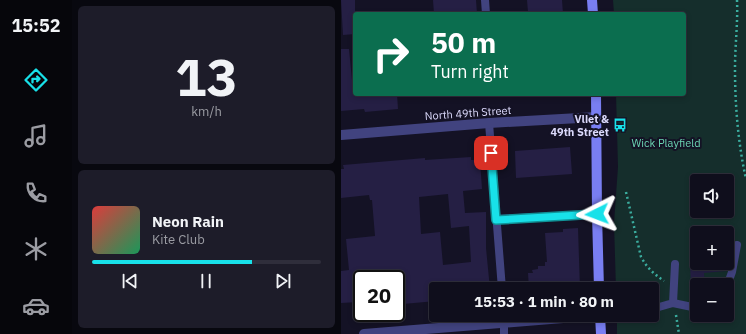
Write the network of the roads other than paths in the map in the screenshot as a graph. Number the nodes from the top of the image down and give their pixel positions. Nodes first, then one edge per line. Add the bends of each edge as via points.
1 (485, 0) edge
2 (593, 0) edge
3 (486, 12) edge
4 (593, 12) edge
5 (596, 96) edge
6 (597, 117) junction
7 (489, 122) junction
8 (341, 135) edge
9 (597, 214) junction
10 (496, 220) junction
11 (737, 245) dead end
12 (675, 264) dead end
13 (730, 278) edge
14 (501, 282) edge
15 (599, 282) edge
16 (673, 303) junction
17 (659, 307) edge
18 (690, 307) edge
19 (476, 322) edge
20 (504, 322) edge
21 (600, 322) edge
22 (364, 334) edge
23 (504, 334) edge
24 (601, 334) edge

1 - 3 lane
2 - 4 street
5 - 6 street
6 - 7 street, North 49th Street
6 - 9 street
7 - 8 street, North 49th Street
7 - 10 lane
9 - 10 lane
9 - 15 street
10 - 14 lane
11 - 13 lane
12 - 16 lane
16 - 17 lane
16 - 18 lane
19 - 22 street
20 - 23 lane
21 - 24 street

